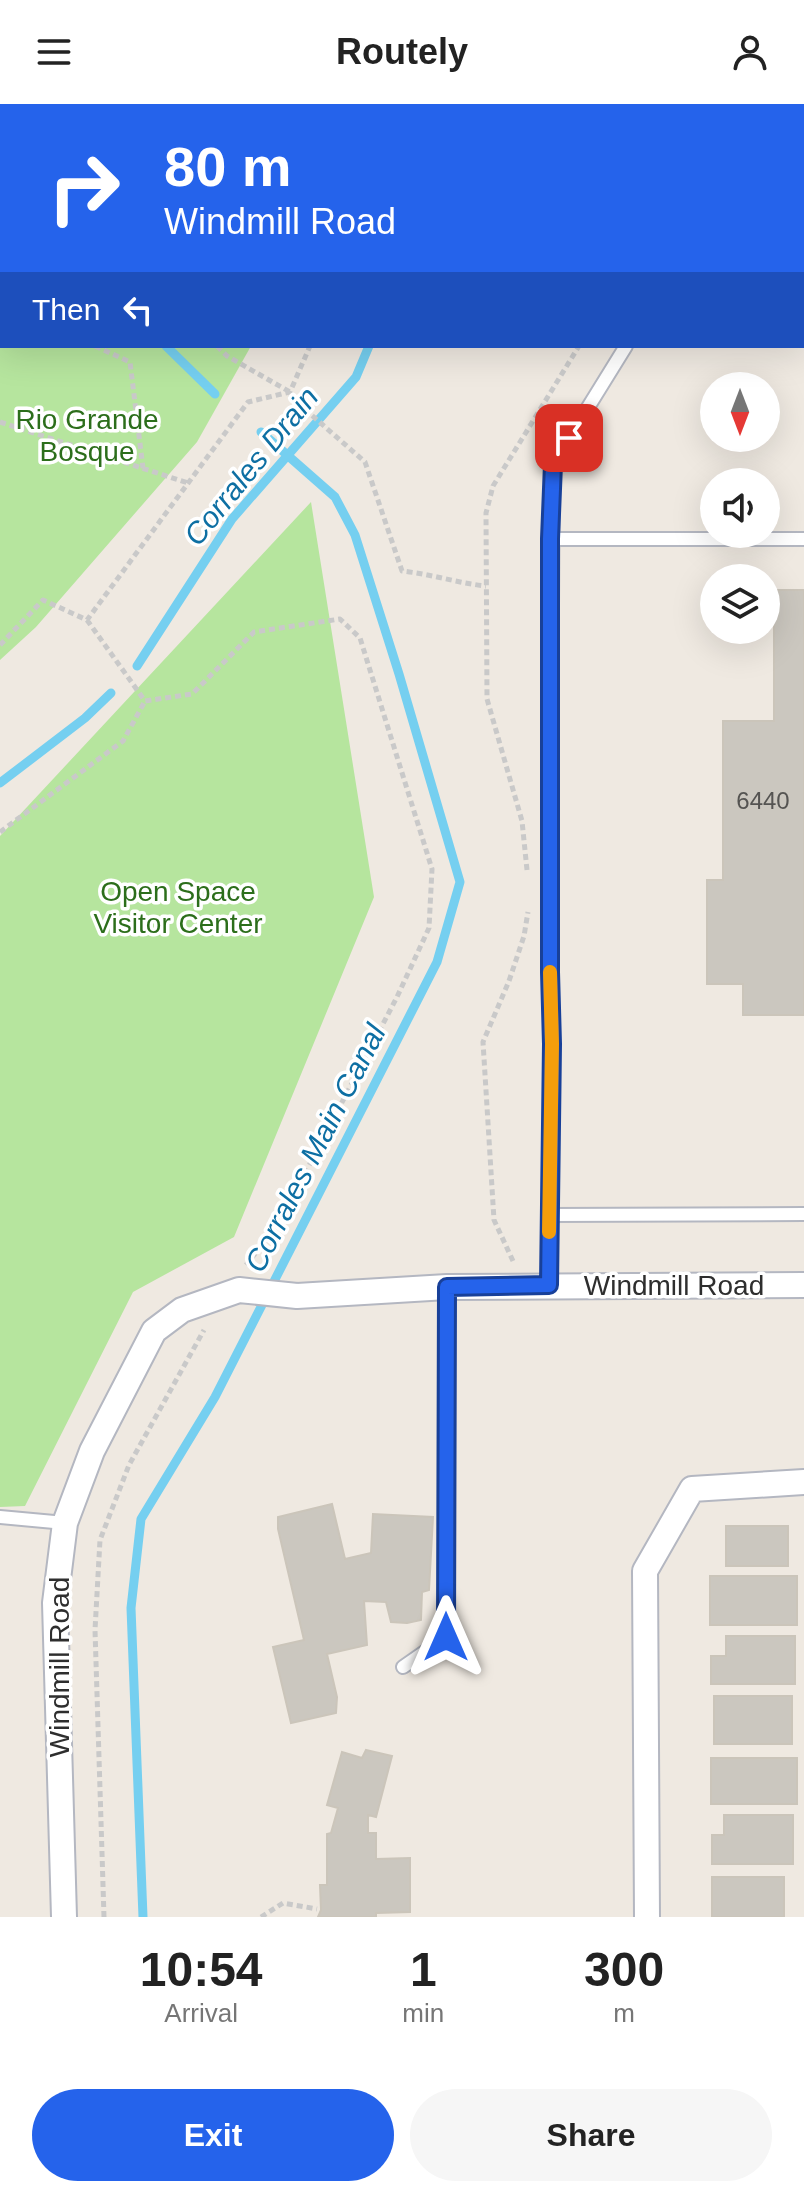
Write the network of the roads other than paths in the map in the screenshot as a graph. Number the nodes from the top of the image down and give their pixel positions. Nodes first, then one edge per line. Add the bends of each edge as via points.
1 (625, 348) edge
2 (550, 539) junction
3 (804, 539) edge
4 (804, 1214) edge
5 (549, 1215) junction
6 (549, 1285) junction
7 (804, 1285) edge
8 (447, 1287) junction
9 (804, 1482) edge
10 (0, 1517) edge
11 (65, 1523) junction
12 (403, 1667) dead end
13 (64, 1917) edge
14 (647, 1917) edge

1 - 2 lane via 553,464
2 - 3 lane
2 - 5 lane
4 - 5 lane
5 - 6 lane
6 - 7 street, Windmill Road
6 - 8 street, Windmill Road
8 - 11 street, Windmill Road via 297,1296 229,1293 182,1310 154,1331 92,1451
8 - 12 lane via 446,1637
9 - 14 street via 692,1489 645,1571
10 - 11 lane
11 - 13 street, Windmill Road via 55,1603

